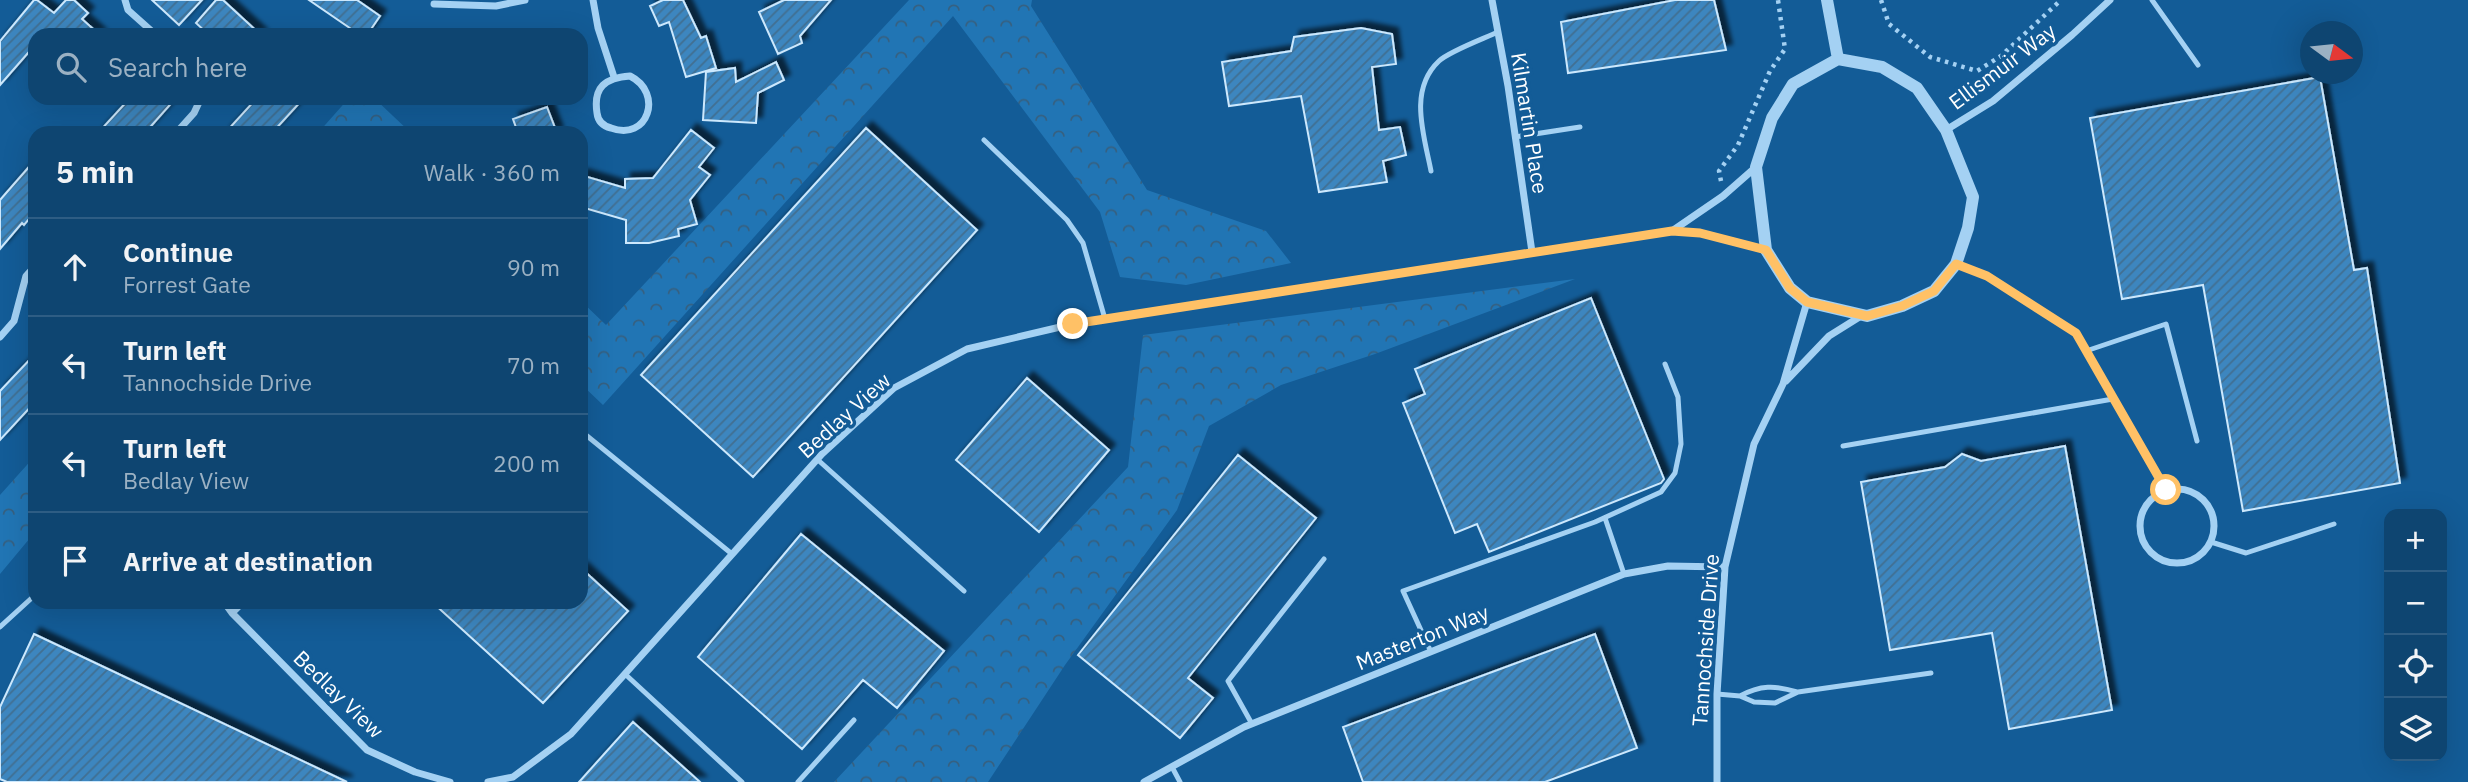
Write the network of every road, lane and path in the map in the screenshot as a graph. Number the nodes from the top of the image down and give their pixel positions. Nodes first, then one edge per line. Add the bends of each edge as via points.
1 (125, 0) edge
2 (525, 0) edge
3 (593, 0) edge
4 (1492, 0) edge
5 (1778, 0) edge
6 (1827, 0) edge
7 (1881, 0) edge
8 (2061, 0) edge
9 (2109, 0) edge
10 (2151, 0) edge
11 (434, 4) dead end
12 (148, 28) edge
13 (1498, 32) junction
14 (1838, 59) junction
15 (2198, 65) dead end
16 (614, 77) junction
17 (198, 105) edge
18 (182, 126) edge
19 (1580, 127) dead end
20 (1946, 130) junction
21 (1515, 137) junction
22 (984, 140) dead end
23 (1756, 167) junction
24 (1431, 171) dead end
25 (1723, 196) junction
26 (1672, 231) junction
27 (1766, 250) junction
28 (1532, 252) junction
29 (1956, 264) junction
30 (28, 274) edge
31 (1807, 302) junction
32 (1862, 315) junction
33 (1105, 319) junction
34 (0, 337) edge
35 (2086, 351) junction
36 (1665, 363) dead end
37 (1783, 384) junction
38 (2113, 398) junction
39 (588, 437) edge
40 (2197, 441) dead end
41 (1843, 446) dead end
42 (818, 460) junction
43 (2166, 490) junction
44 (1605, 517) junction
45 (2334, 524) dead end
46 (2211, 542) junction
47 (733, 554) junction
48 (1324, 559) dead end
49 (1725, 567) junction
50 (1624, 574) junction
51 (964, 591) dead end
52 (28, 601) edge
53 (229, 609) edge
54 (236, 609) edge
55 (232, 613) junction
56 (0, 627) edge
57 (1431, 652) junction
58 (1931, 673) dead end
59 (625, 674) junction
60 (1798, 692) junction
61 (1717, 694) junction
62 (1740, 696) junction
63 (854, 720) dead end
64 (1252, 724) junction
65 (1172, 767) junction
66 (450, 782) edge
67 (488, 782) edge
68 (742, 782) edge
69 (798, 782) edge
70 (1144, 782) edge
71 (1180, 782) edge
72 (1717, 782) edge

1 - 12 street
2 - 11 street via 496,6
3 - 16 street
4 - 13 street, Kilmartin Place
5 - 25 path via 1785,48 1738,145 1719,171
6 - 14 street
7 - 8 path via 1889,23 1930,57 1977,71 2001,56
9 - 20 street, Ellismuir Way via 1993,101
10 - 15 lane
13 - 21 street, Kilmartin Place
13 - 24 lane via 1440,60 1426,78 1419,112
14 - 20 street, Tannochside Drive via 1882,67 1917,88
14 - 23 street via 1793,84 1772,118
16 - 16 street via 598,91 598,118 619,132 633,131 649,109 649,96 641,82 630,76
17 - 18 street
19 - 21 lane
20 - 29 street, Tannochside Drive via 1973,197
21 - 28 street, Kilmartin Place
22 - 33 lane via 1067,220 1083,243
23 - 25 street, Bedlay View
23 - 27 street
25 - 26 street, Bedlay View
26 - 27 street, Bedlay View via 1700,233
26 - 28 street, Bedlay View
27 - 31 street via 1790,288
28 - 33 street, Bedlay View
29 - 32 street, Tannochside Drive via 1934,291 1902,306
29 - 35 street via 1987,276 2076,333
30 - 34 street via 14,321
31 - 32 street, Tannochside Drive
31 - 37 street, Tannochside Drive
32 - 37 street, Tannochside Drive via 1829,336
33 - 42 street, Bedlay View via 967,349 894,388
35 - 38 street
35 - 40 lane via 2166,324
36 - 44 lane via 1678,397 1681,444 1675,473 1661,492
37 - 49 street, Tannochside Drive via 1754,444
38 - 41 lane
38 - 43 street
39 - 47 lane
42 - 47 street, Bedlay View
42 - 51 lane
43 - 46 street via 2191,491 2207,502 2215,527
43 - 46 street via 2151,499 2140,522 2144,544 2152,554 2169,563 2182,563 2204,553
44 - 50 lane
44 - 57 lane via 1403,591
45 - 46 lane via 2246,553
47 - 59 street, Bedlay View
48 - 64 lane via 1228,681
49 - 50 street, Masterton Way via 1668,566
49 - 61 street, Tannochside Drive
50 - 57 street, Masterton Way
52 - 56 lane
53 - 55 street, Bedlay View
54 - 55 street
55 - 66 street, Bedlay View via 368,750
57 - 64 street, Masterton Way
58 - 60 lane
59 - 67 street, Bedlay View via 571,734 513,777
59 - 68 lane
60 - 62 lane via 1777,686 1754,688
60 - 62 lane via 1775,703
61 - 62 lane
61 - 72 street, Tannochside Drive
63 - 69 lane
64 - 65 street, Masterton Way
65 - 70 street, Masterton Way
65 - 71 lane

